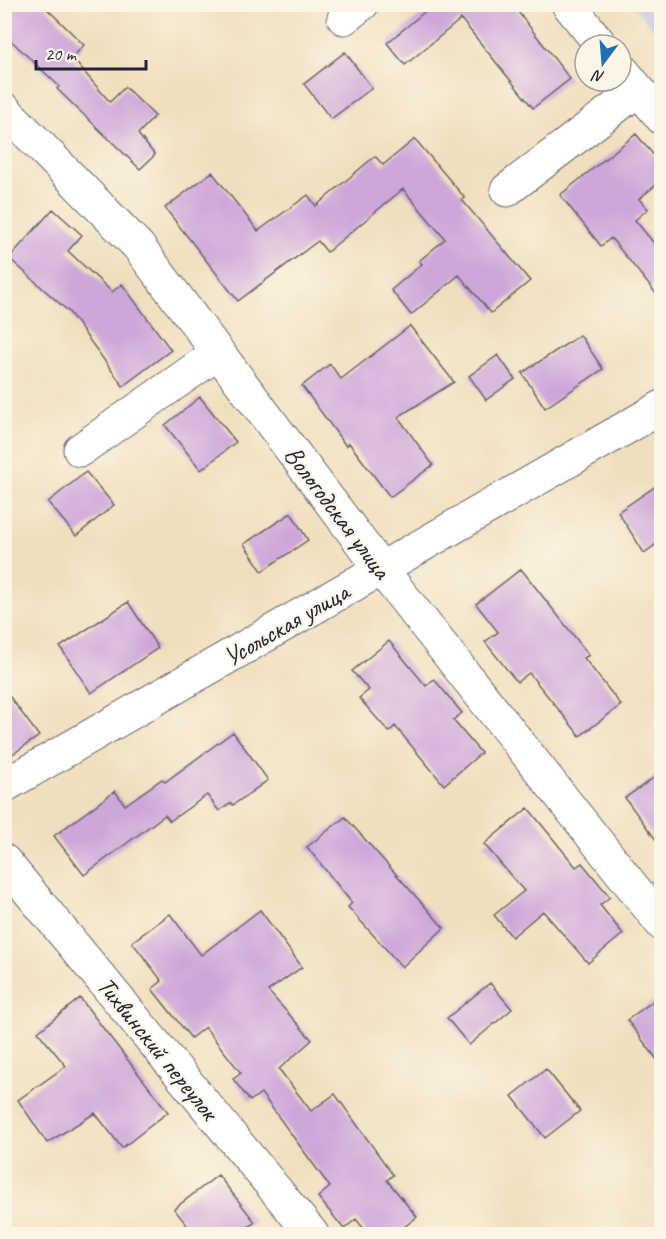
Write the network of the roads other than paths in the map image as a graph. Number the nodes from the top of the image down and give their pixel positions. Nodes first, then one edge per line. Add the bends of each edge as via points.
1 (568, 4) edge
2 (592, 33) edge
3 (633, 83) edge
4 (614, 93) edge
5 (4, 109) edge
6 (662, 118) edge
7 (507, 190) dead end
8 (218, 353) junction
9 (662, 407) edge
10 (80, 450) dead end
11 (381, 569) junction
12 (4, 786) edge
13 (4, 861) edge
14 (662, 924) edge
15 (312, 1234) edge

1 - 2 street
3 - 6 street
4 - 7 street
5 - 8 street, Вологодская улица via 138,246
8 - 10 street
8 - 11 street, Вологодская улица
9 - 11 street, Усольская улица
11 - 12 street, Усольская улица
11 - 14 street, Вологодская улица
13 - 15 street, Тихвинский переулок

